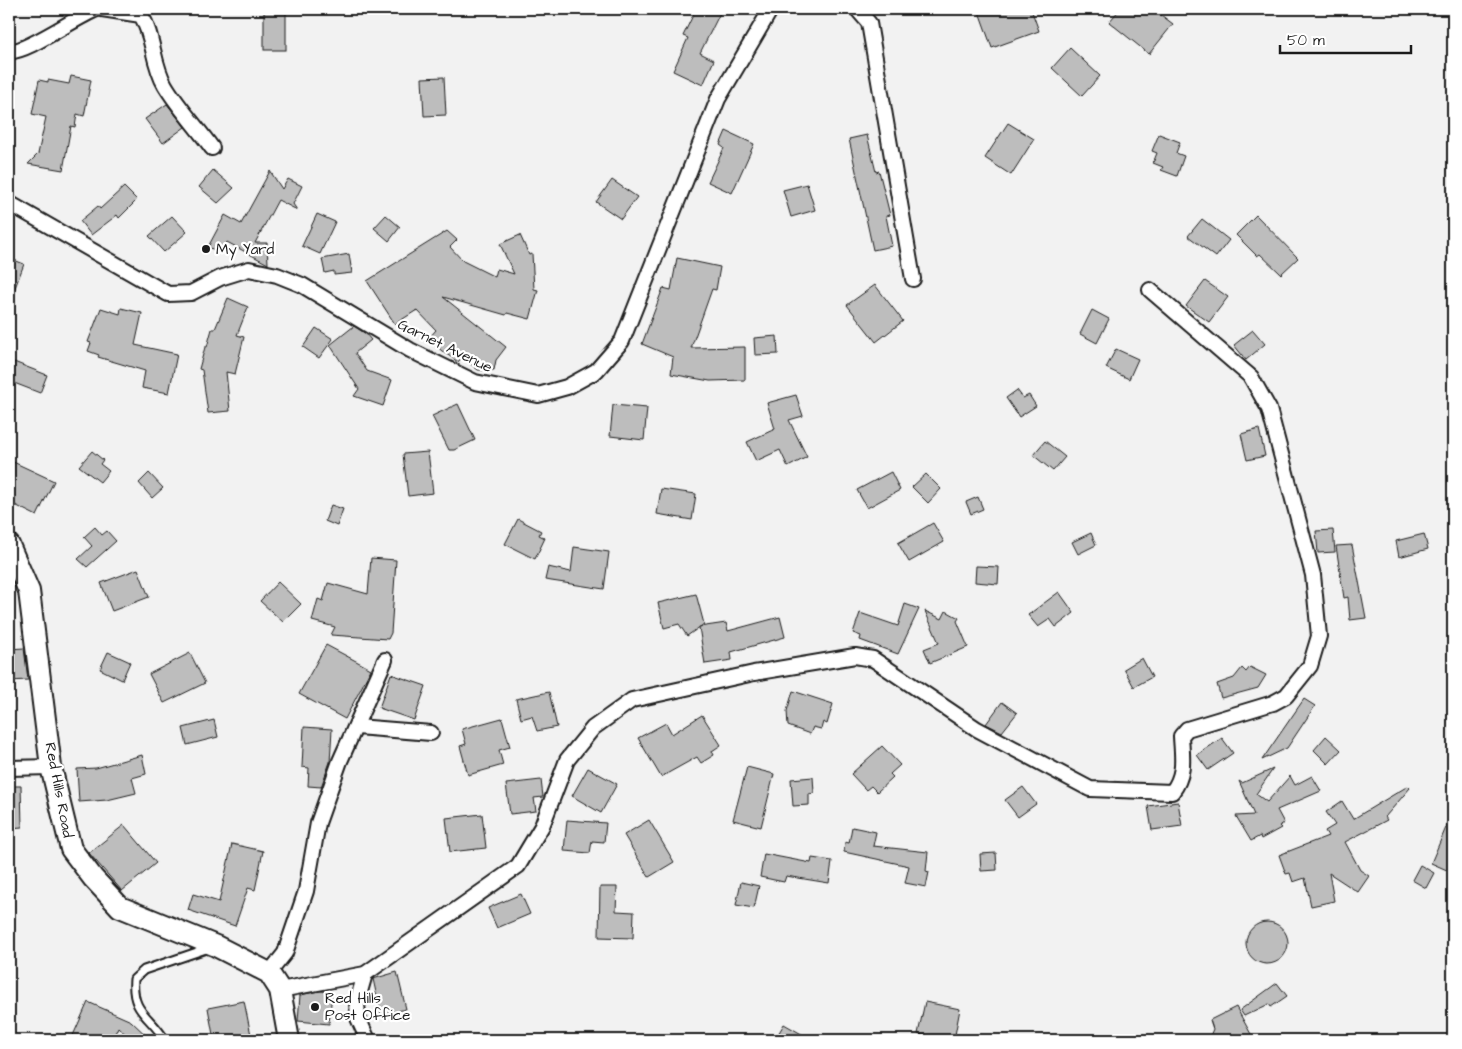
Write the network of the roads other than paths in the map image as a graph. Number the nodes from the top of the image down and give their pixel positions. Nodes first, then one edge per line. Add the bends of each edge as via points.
1 (97, 9) edge
2 (102, 9) edge
3 (771, 9) edge
4 (857, 9) edge
5 (9, 51) edge
6 (212, 148) dead end
7 (9, 203) edge
8 (913, 279) dead end
9 (1150, 290) dead end
10 (9, 545) edge
11 (385, 660) dead end
12 (357, 727) junction
13 (431, 733) dead end
14 (52, 767) junction
15 (9, 768) edge
16 (216, 946) junction
17 (269, 972) junction
18 (365, 974) junction
19 (280, 990) junction
20 (165, 1040) edge
21 (289, 1040) edge
22 (368, 1040) edge

1 - 5 street via 30,46
2 - 6 street via 141,15 148,26 165,85
3 - 7 street, Garnet Avenue via 718,99 622,341 596,371 567,387 538,395 475,382 410,350 302,285 277,275 249,269 220,278 192,294 168,294
4 - 8 street via 869,23
9 - 18 street via 1251,377 1269,409 1313,574 1319,636 1310,666 1286,696 1274,703 1187,729 1181,736 1183,764 1180,781 1172,792 1090,789 977,729 873,659 864,657 754,673 632,700 593,728 567,760 542,826 518,866
10 - 14 main road, Red Hills Road via 29,591
11 - 12 street
12 - 13 street
12 - 17 street via 340,761 318,823 306,891 285,953
14 - 15 street
14 - 16 main road, Red Hills Road via 71,849 93,878 120,907
16 - 17 main road, Red Hills Road
16 - 20 lane via 144,970 134,979 132,994 138,1009
17 - 19 main road
18 - 19 street
18 - 22 street via 358,1002 358,1018
19 - 21 main road

